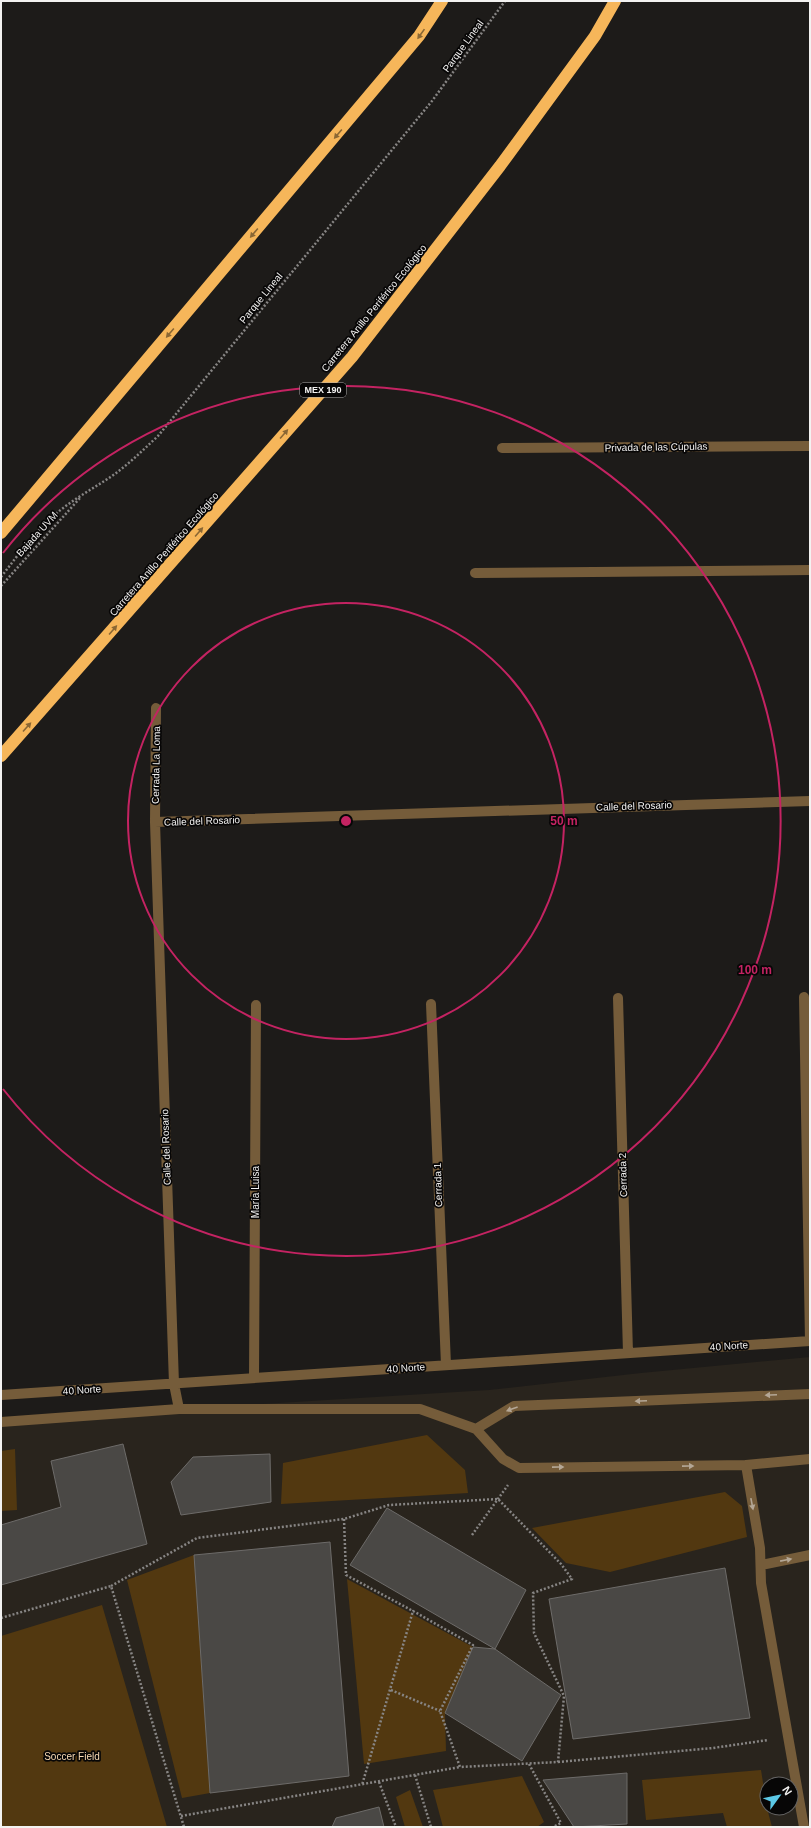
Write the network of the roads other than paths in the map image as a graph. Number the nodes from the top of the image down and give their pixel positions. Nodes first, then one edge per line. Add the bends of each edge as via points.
1 (442, 1) edge
2 (615, 1) edge
3 (810, 446) edge
4 (502, 448) dead end
5 (1, 533) edge
6 (810, 570) edge
7 (475, 573) dead end
8 (156, 708) dead end
9 (1, 756) edge
10 (810, 801) edge
11 (155, 822) junction
12 (804, 997) dead end
13 (618, 998) dead end
14 (431, 1004) dead end
15 (256, 1005) dead end
16 (810, 1341) edge
17 (628, 1353) junction
18 (446, 1365) junction
19 (254, 1378) junction
20 (174, 1384) junction
21 (810, 1394) edge
22 (1, 1395) edge
23 (179, 1409) junction
24 (1, 1422) edge
25 (476, 1429) junction
26 (810, 1459) edge
27 (746, 1465) junction
28 (810, 1555) edge
29 (762, 1565) junction
30 (804, 1827) edge

1 -> 5 highway via 419,36
9 -> 2 highway, Carretera Anillo Periférico Ecológico / MEX 190 via 352,357 500,166 595,36
3 - 4 street, Privada de las Cúpulas
6 - 7 street
8 - 11 street, Cerrada La Loma
10 - 11 street, Calle del Rosario
11 - 20 street, Calle del Rosario
12 - 16 street
13 - 17 street, Cerrada 2
14 - 18 street, Cerrada 1
15 - 19 street, María Luisa
16 - 17 street, 40 Norte
17 - 18 street, 40 Norte
18 - 19 street, 40 Norte
19 - 20 street, 40 Norte
20 - 22 street, 40 Norte
20 - 23 street, Calle del Rosario
21 -> 25 street via 514,1406
23 - 24 street
23 - 25 street via 420,1409
25 -> 27 street via 503,1459 520,1468
26 - 27 street
27 -> 29 street
29 -> 28 street
29 - 30 street via 761,1582

